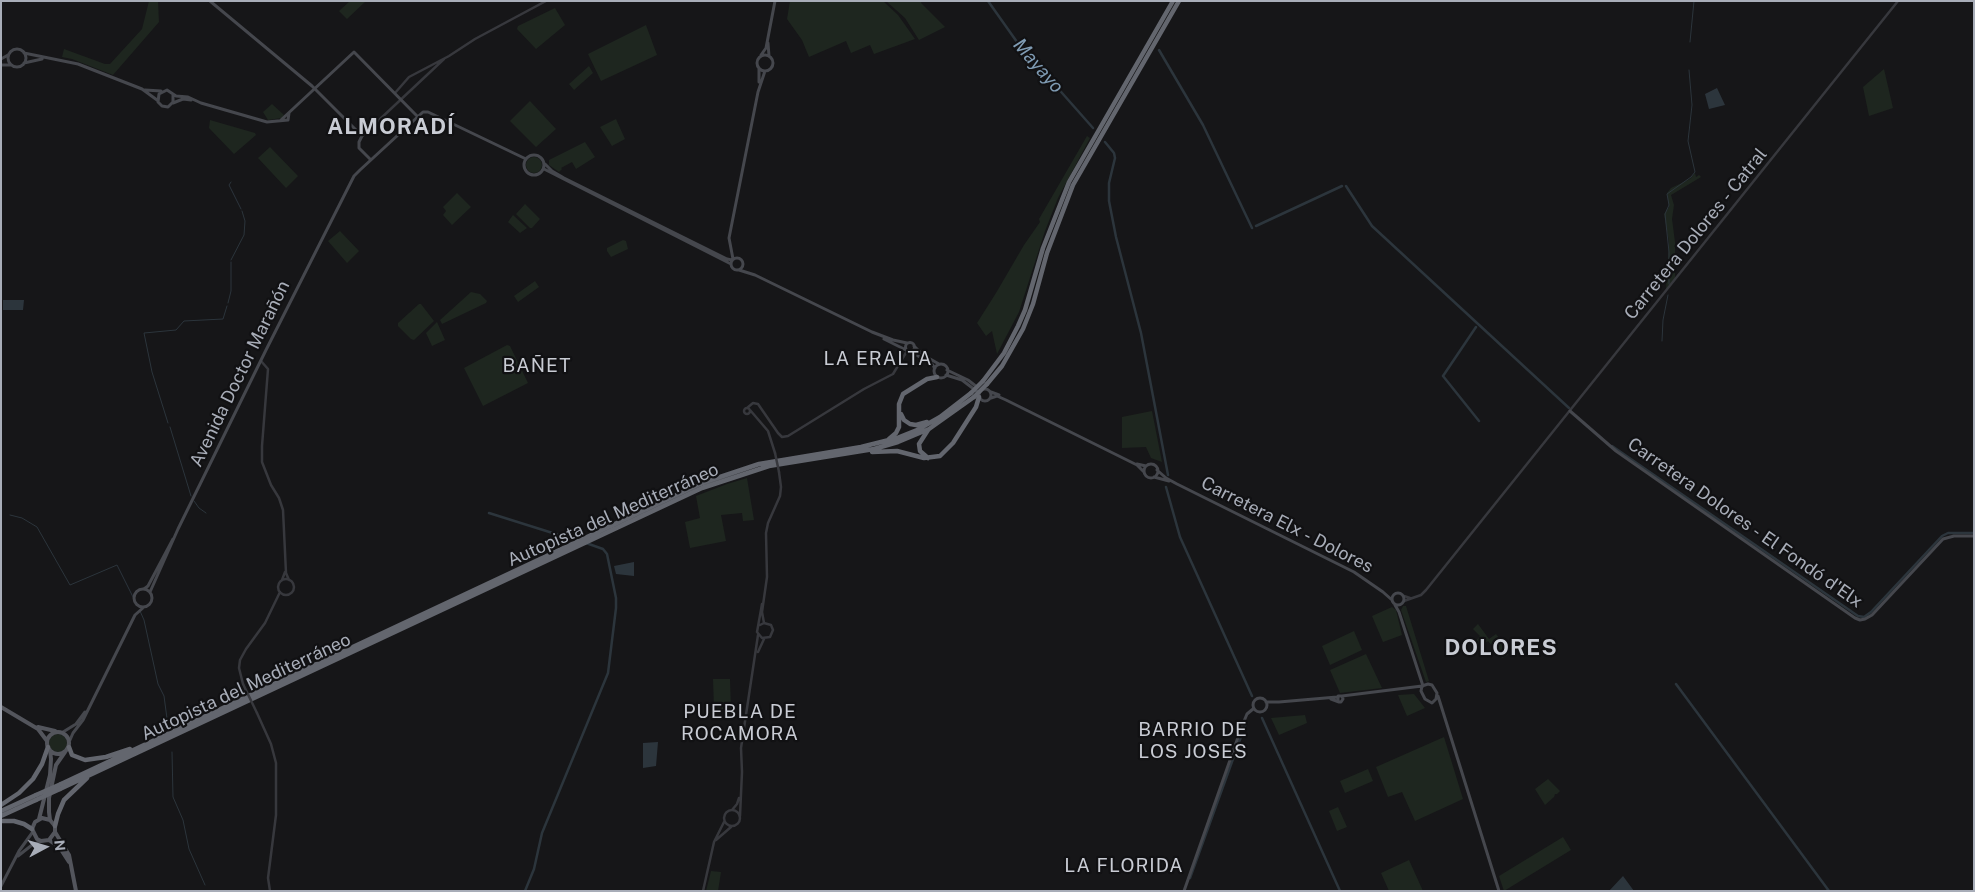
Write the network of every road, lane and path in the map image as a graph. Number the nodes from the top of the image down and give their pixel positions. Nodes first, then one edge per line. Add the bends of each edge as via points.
1 (210, 1) edge
2 (546, 1) edge
3 (776, 1) edge
4 (1172, 1) edge
5 (1178, 1) edge
6 (1898, 1) edge
7 (769, 32) junction
8 (24, 53) junction
9 (9, 54) junction
10 (761, 55) junction
11 (769, 56) junction
12 (447, 57) junction
13 (48, 58) junction
14 (1, 59) edge
15 (12, 64) junction
16 (22, 64) junction
17 (1, 65) edge
18 (759, 69) junction
19 (765, 71) junction
20 (142, 89) junction
21 (315, 89) junction
22 (162, 91) junction
23 (758, 92) junction
24 (395, 93) junction
25 (173, 95) junction
26 (157, 100) junction
27 (194, 100) junction
28 (401, 100) junction
29 (172, 104) junction
30 (290, 113) junction
31 (417, 116) junction
32 (281, 120) junction
33 (362, 136) junction
34 (370, 159) junction
35 (525, 160) junction
36 (545, 164) junction
37 (544, 169) junction
38 (734, 259) junction
39 (730, 264) junction
40 (743, 265) junction
41 (739, 270) junction
42 (755, 275) junction
43 (872, 332) junction
44 (907, 343) junction
45 (914, 346) junction
46 (907, 351) junction
47 (261, 361) junction
48 (939, 365) junction
49 (934, 370) junction
50 (947, 370) junction
51 (946, 375) junction
52 (937, 378) junction
53 (927, 379) junction
54 (985, 382) junction
55 (990, 392) junction
56 (977, 394) junction
57 (991, 398) junction
58 (984, 401) junction
59 (976, 407) junction
60 (749, 409) junction
61 (1570, 411) junction
62 (900, 412) junction
63 (749, 414) junction
64 (756, 416) junction
65 (940, 417) junction
66 (929, 429) junction
67 (886, 442) junction
68 (851, 453) junction
69 (929, 458) junction
70 (1146, 466) junction
71 (1157, 470) junction
72 (1144, 472) junction
73 (1154, 477) junction
74 (1177, 484) junction
75 (284, 525) junction
76 (178, 530) junction
77 (1974, 536) edge
78 (581, 542) junction
79 (282, 580) junction
80 (289, 580) junction
81 (144, 589) junction
82 (150, 592) junction
83 (280, 592) junction
84 (1383, 592) junction
85 (285, 594) junction
86 (1394, 594) junction
87 (1404, 596) junction
88 (765, 598) junction
89 (1410, 598) junction
90 (1392, 600) junction
91 (1404, 601) junction
92 (137, 603) junction
93 (1395, 605) junction
94 (1401, 605) junction
95 (144, 606) junction
96 (1399, 612) junction
97 (136, 615) junction
98 (269, 616) junction
99 (764, 623) junction
100 (760, 625) junction
101 (758, 635) junction
102 (764, 639) junction
103 (756, 656) junction
104 (1421, 678) junction
105 (1428, 684) junction
106 (1422, 686) junction
107 (1412, 687) junction
108 (1422, 693) junction
109 (95, 696) junction
110 (1438, 696) junction
111 (1266, 702) junction
112 (1279, 702) junction
113 (1432, 702) junction
114 (1, 707) edge
115 (1267, 707) junction
116 (1253, 709) junction
117 (1443, 710) junction
118 (200, 719) junction
119 (29, 724) junction
120 (57, 731) junction
121 (63, 732) junction
122 (70, 740) junction
123 (48, 746) junction
124 (69, 747) junction
125 (65, 752) junction
126 (90, 776) junction
127 (60, 786) junction
128 (741, 794) junction
129 (36, 798) junction
130 (1, 805) edge
131 (732, 810) junction
132 (1, 811) edge
133 (1, 816) edge
134 (740, 816) junction
135 (39, 819) junction
136 (50, 820) junction
137 (1, 822) edge
138 (724, 822) junction
139 (55, 826) junction
140 (732, 827) junction
141 (32, 831) junction
142 (55, 832) junction
143 (49, 840) junction
144 (41, 841) junction
145 (715, 841) junction
146 (13, 863) junction
147 (74, 875) junction
148 (1, 886) edge
149 (76, 891) edge
150 (270, 891) edge
151 (703, 891) edge
152 (1184, 891) edge
153 (1499, 891) edge

1 - 21 main road
2 - 12 street
3 - 7 main road
4 - 54 highway, Autopista del Mediterráneo via 1069,182 1043,248 1025,310 1004,353
5 - 54 highway, Autopista del Mediterráneo via 1073,185 1023,329 1002,366
6 - 61 street, Carretera Dolores - Catral
7 - 10 main road
7 - 11 main road
8 - 9 main road via 16,49
8 - 13 main road
8 - 16 main road
9 - 14 main road
9 - 15 main road
10 - 11 main road
10 - 18 main road via 757,60
11 - 19 main road via 772,66
12 - 24 street via 409,77
12 - 28 street
13 - 16 main road
13 - 20 main road via 63,59
15 - 16 main road
15 - 17 main road
18 - 19 main road
18 - 23 main road
19 - 23 main road
20 - 22 main road
20 - 26 main road
21 - 24 main road via 354,52
21 - 30 main road
21 - 33 main road
22 - 25 main road
22 - 26 main road
23 - 38 main road via 731,229
24 - 28 main road
25 - 27 main road
25 - 29 main road
26 - 29 main road via 164,107
27 - 29 main road via 183,99
27 - 32 main road via 267,122
28 - 31 main road
28 - 33 street
30 - 32 main road
30 - 32 main road via 288,120
31 - 34 main road, Avenida Doctor Marañón
31 - 35 main road, Avenida Doctor Marañón via 425,112
33 - 34 main road via 360,148
34 - 47 main road, Avenida Doctor Marañón via 350,183
35 - 36 main road via 536,154
35 - 37 main road via 525,169 531,174 538,174
36 - 37 main road
36 - 38 main road via 564,178 728,259
37 - 39 main road
38 - 39 main road
38 - 40 main road via 742,260
39 - 41 main road
40 - 41 main road
40 - 42 main road
41 - 42 main road
42 - 43 main road
43 - 44 main road
43 - 46 main road
44 - 45 main road
44 - 46 main road
45 - 46 main road
45 - 48 main road
46 - 49 main road via 930,362
46 - 60 street via 893,374 785,437 778,433 760,405 752,404
47 - 75 street via 268,369 262,462 279,498
47 - 76 main road, Avenida Doctor Marañón
48 - 49 main road
48 - 50 main road
49 - 52 main road
49 - 53 highway
50 - 51 main road
50 - 56 main road via 968,380
51 - 52 main road
51 - 56 main road via 962,380
52 - 53 highway
53 - 62 highway via 903,394
54 - 56 highway, Autopista del Mediterráneo, bridge
55 - 56 main road via 986,389
55 - 57 main road
55 - 70 main road
56 - 58 main road
56 - 59 highway
56 - 65 highway, Autopista del Mediterráneo
56 - 66 highway, Autopista del Mediterráneo
57 - 58 main road
57 - 72 main road via 997,396 1006,400 1137,465
58 - 59 highway
59 - 69 highway via 948,450
60 - 63 street
60 - 63 street via 744,412
60 - 64 street
61 - 77 main road, Carretera Dolores - El Fondó d'Elx via 1616,451 1860,620 1872,615 1943,540 1954,536
61 - 89 street, Carretera Dolores - Catral via 1423,593
62 - 65 highway via 904,420 913,425
62 - 67 highway via 898,430
63 - 64 street
64 - 88 street, bridge via 768,431 781,487 766,533
65 - 67 highway, Autopista del Mediterráneo
66 - 68 highway, Autopista del Mediterráneo via 887,446
66 - 69 highway via 919,444 922,454
67 - 78 highway, Autopista del Mediterráneo via 759,464 702,483
68 - 69 highway via 891,450
68 - 78 highway, Autopista del Mediterráneo via 769,466 732,477
70 - 71 main road via 1154,465
70 - 72 main road
71 - 73 main road
71 - 74 main road, Carretera Elx - Dolores
72 - 73 main road via 1148,477
73 - 74 main road, Carretera Elx - Dolores
74 - 84 main road, Carretera Elx - Dolores via 1354,572
75 - 79 street via 285,575
75 - 80 street
76 - 81 main road
76 - 82 main road
78 - 118 highway, Autopista del Mediterráneo
78 - 126 highway, Autopista del Mediterráneo
79 - 80 street
79 - 83 street
80 - 85 street via 294,589
81 - 82 main road
81 - 92 main road via 135,594
82 - 95 main road via 152,601
83 - 85 street
83 - 98 street
84 - 86 main road, Carretera Elx - Dolores
84 - 90 main road, Carretera Elx - Dolores
85 - 98 street
86 - 87 main road
86 - 90 main road
87 - 89 street
87 - 91 main road
88 - 99 street
88 - 100 street via 760,611
89 - 91 street, Carretera Dolores - Catral
90 - 93 main road
91 - 94 main road
92 - 95 main road
92 - 97 main road
93 - 94 main road
93 - 96 main road
94 - 96 main road
95 - 97 main road
96 - 104 main road
97 - 109 main road
98 - 150 street, bridge via 246,649 239,668 243,684 271,744 276,768 276,815 268,878
99 - 100 street
99 - 102 street via 771,625 773,630 770,637
100 - 101 street
101 - 102 street
101 - 103 street
102 - 103 street
103 - 128 street via 741,748
104 - 105 main road
104 - 106 main road
105 - 106 main road
105 - 110 main road
106 - 107 main road
106 - 108 main road
107 - 108 main road
107 - 112 main road via 1344,697 1342,701
108 - 113 main road
109 - 121 main road via 76,724
109 - 122 main road
110 - 113 main road
110 - 117 main road
111 - 112 main road
111 - 115 main road
111 - 116 main road via 1262,698 1256,699
112 - 115 main road
113 - 117 main road
114 - 119 main road
115 - 116 main road via 1261,713
116 - 152 main road via 1242,726
117 - 153 main road
118 - 124 highway via 137,746 91,760 78,758 70,753
118 - 127 highway, Autopista del Mediterráneo
119 - 120 main road
119 - 123 main road via 42,734
120 - 121 main road
120 - 123 main road via 50,735
121 - 122 main road
122 - 124 main road
123 - 125 main road via 55,754
123 - 130 highway via 33,779
123 - 135 main road via 50,776
124 - 125 main road
125 - 136 main road via 56,765 51,782
126 - 127 highway, Autopista del Mediterráneo
126 - 139 highway via 64,800
127 - 129 highway, Autopista del Mediterráneo, bridge
128 - 131 street
128 - 134 street
129 - 132 highway, Autopista del Mediterráneo
129 - 133 highway, Autopista del Mediterráneo
131 - 134 street
131 - 138 street via 725,813
134 - 140 street via 739,823
135 - 136 main road
135 - 141 main road
136 - 139 main road
137 - 141 highway via 14,821
138 - 140 street
138 - 145 street
139 - 142 main road
140 - 145 street
141 - 144 main road
141 - 146 main road
142 - 143 main road
142 - 147 main road via 69,855
143 - 144 main road
143 - 147 main road via 64,853
144 - 146 main road via 22,851
145 - 151 street
146 - 148 main road
147 - 149 main road

